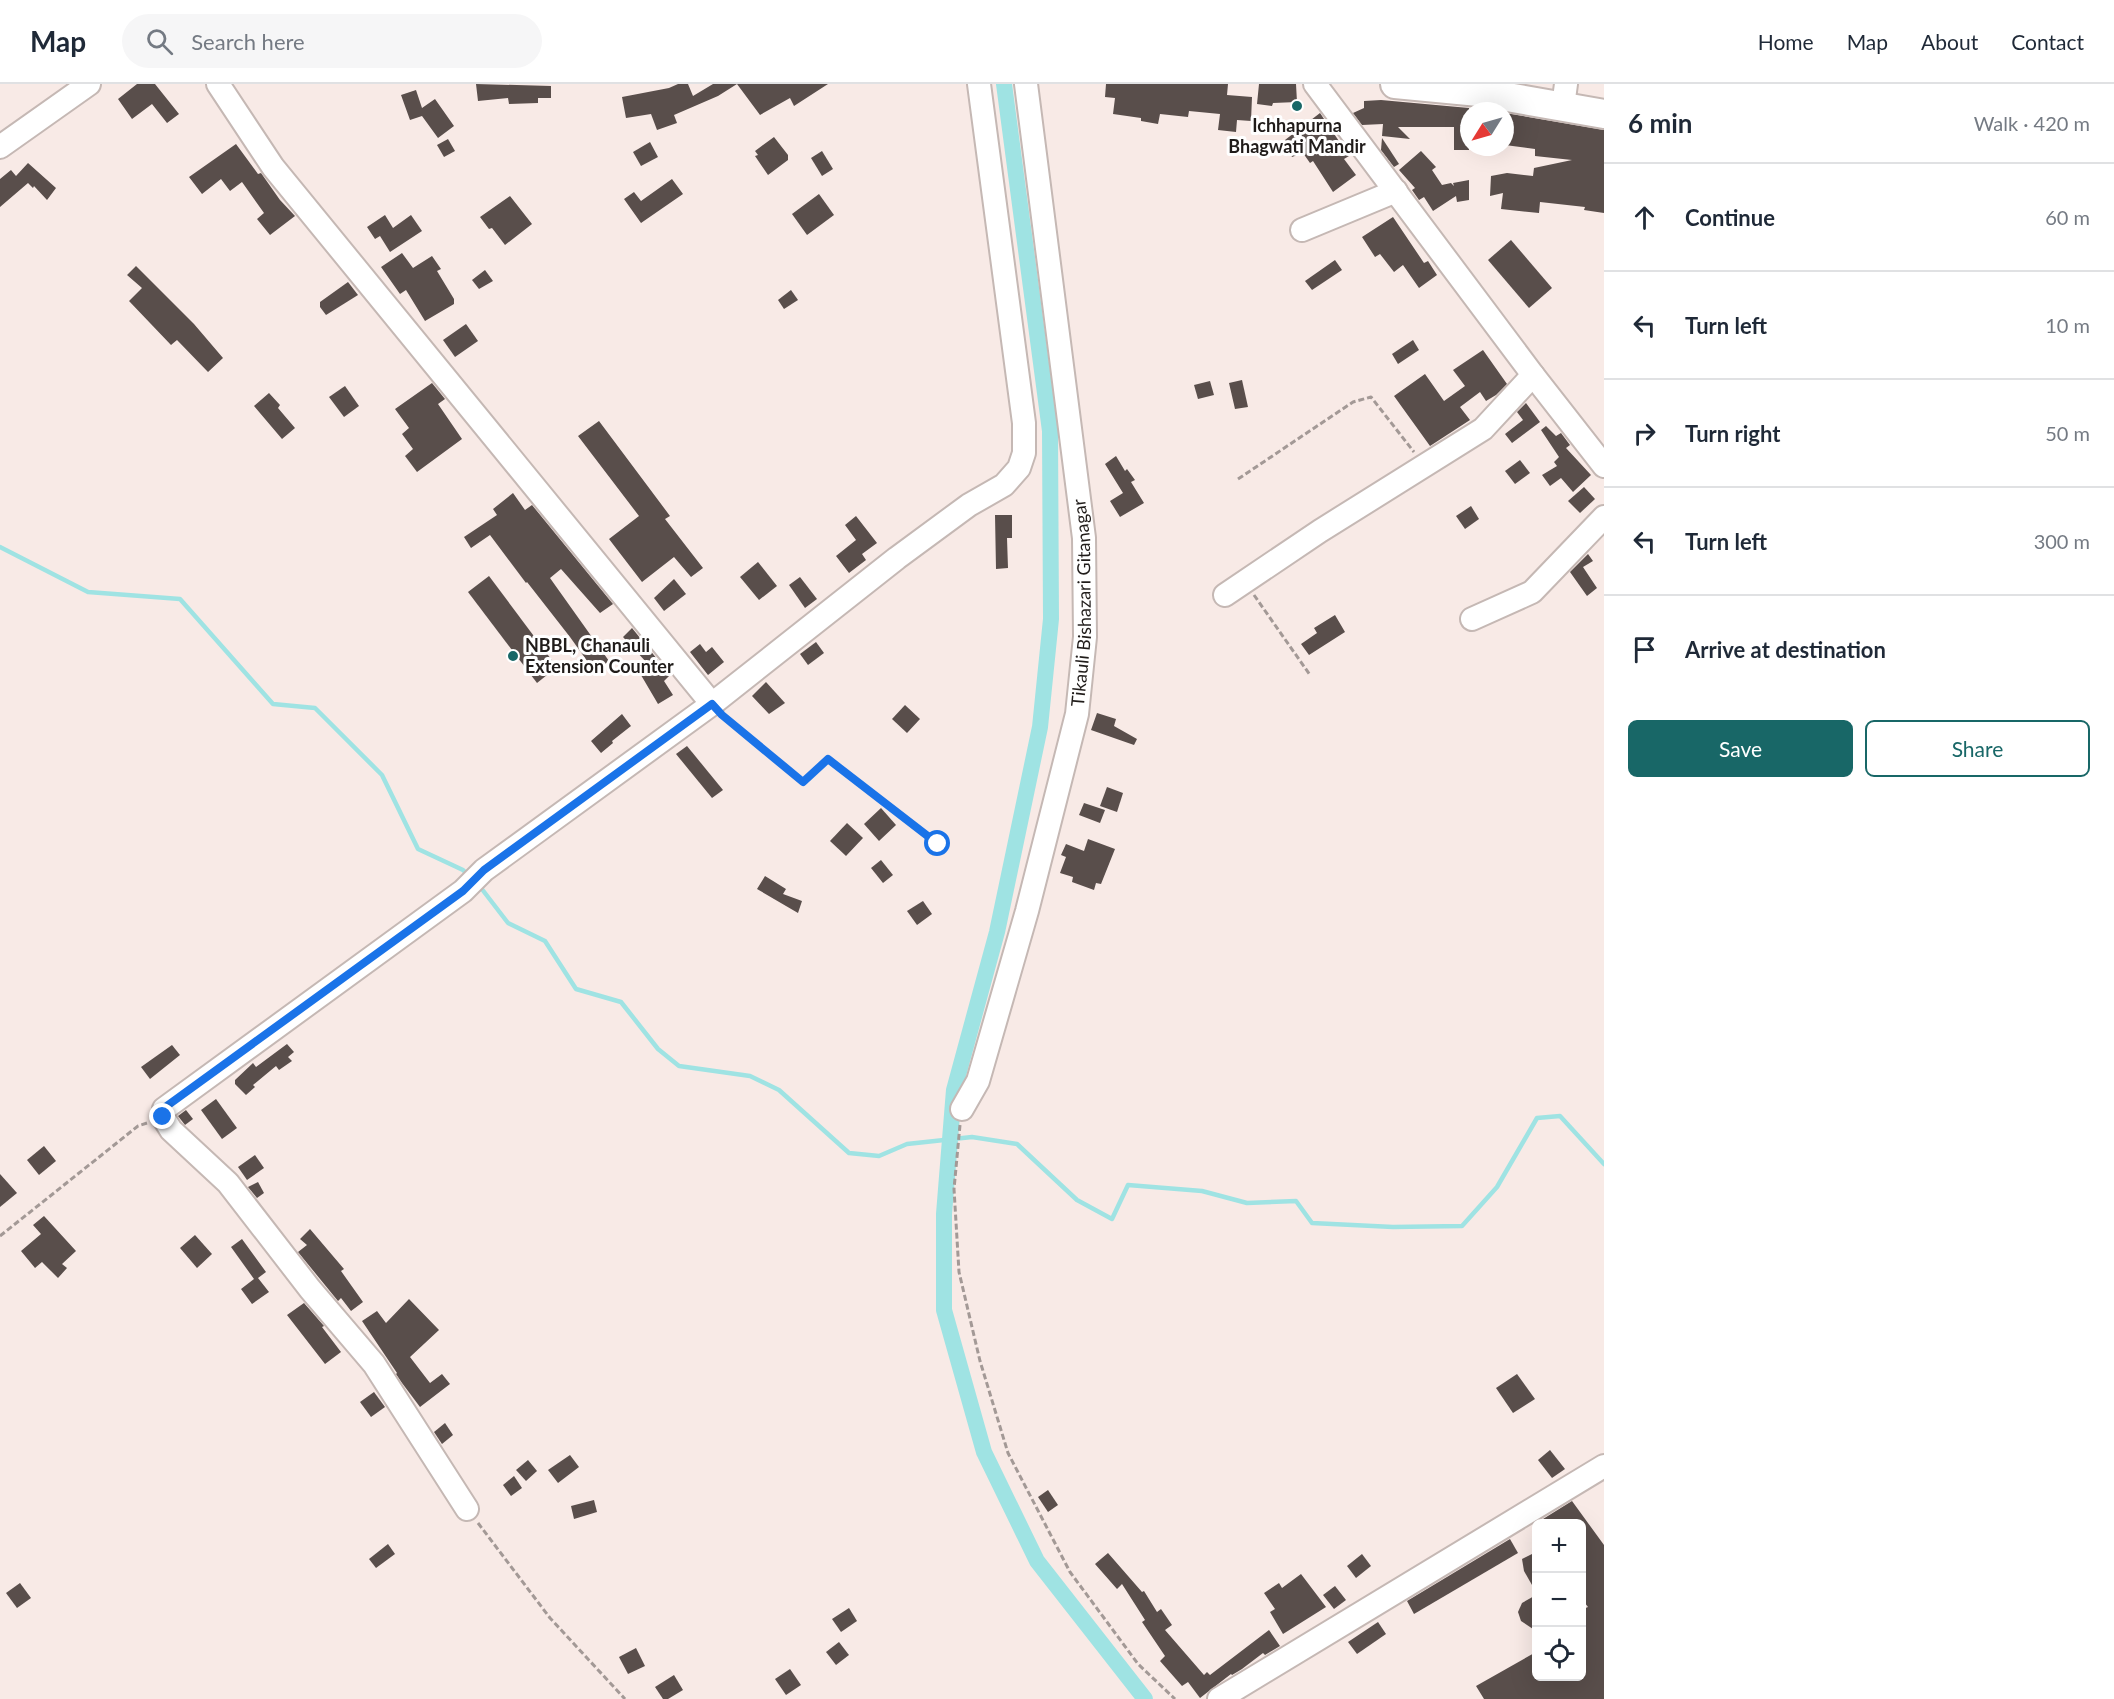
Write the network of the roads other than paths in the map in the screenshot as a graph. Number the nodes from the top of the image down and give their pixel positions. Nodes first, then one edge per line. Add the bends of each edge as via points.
1 (89, 84) edge
2 (218, 84) edge
3 (979, 84) edge
4 (1026, 84) edge
5 (1315, 84) edge
6 (1395, 84) edge
7 (1564, 95) edge
8 (1604, 114) edge
9 (0, 147) edge
10 (1396, 191) junction
11 (1302, 230) dead end
12 (1533, 375) junction
13 (1604, 466) edge
14 (1604, 517) edge
15 (1225, 595) dead end
16 (1472, 619) dead end
17 (712, 704) junction
18 (962, 1109) road end
19 (1604, 1466) edge
20 (467, 1509) road end
21 (1219, 1699) edge

1 - 9 street
2 - 17 street via 273,167
3 - 17 street via 1024,423 1024,453 1019,468 1004,485 897,558
4 - 18 street, Tikauli Bishazari Gitanagar via 1084,538 1085,637 1077,714 1027,911 978,1082
5 - 10 street
6 - 7 main road
7 - 8 main road
10 - 11 street
10 - 12 street
12 - 13 street
12 - 15 street via 1483,429
14 - 16 street via 1532,592
17 - 20 street via 164,1108 163,1117 171,1130 228,1183 374,1364
19 - 21 street

